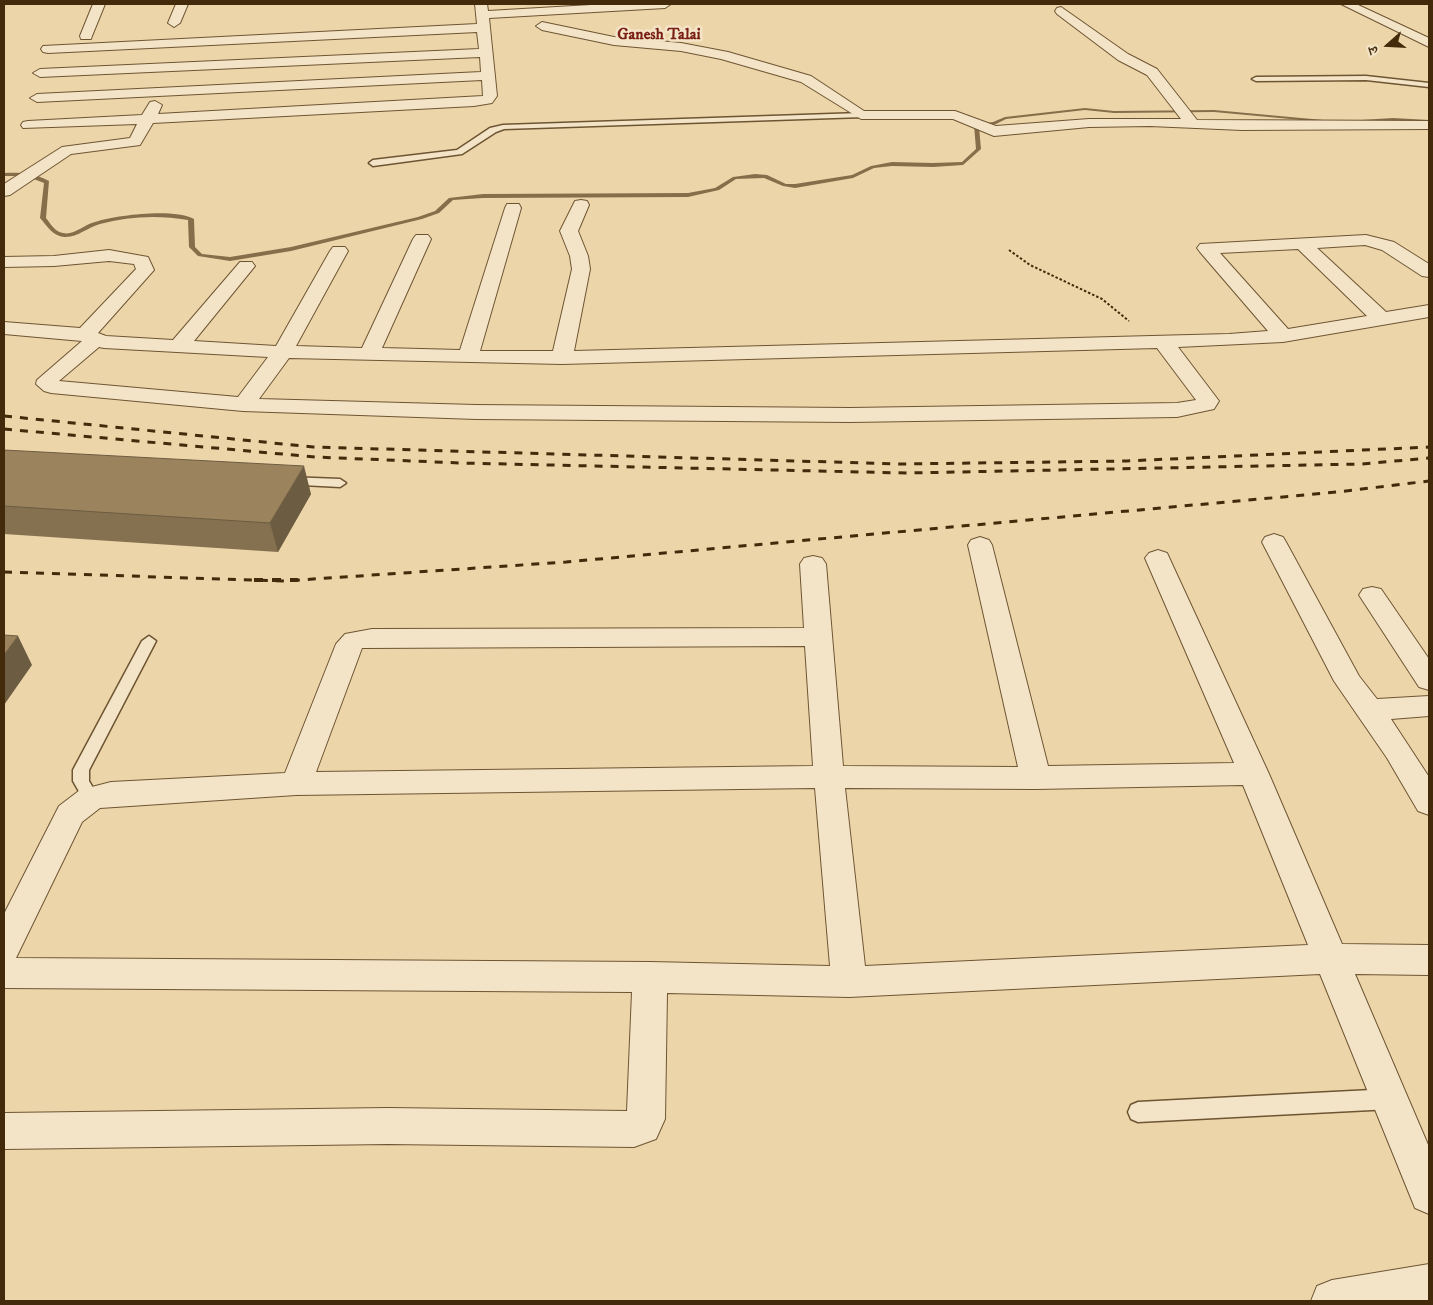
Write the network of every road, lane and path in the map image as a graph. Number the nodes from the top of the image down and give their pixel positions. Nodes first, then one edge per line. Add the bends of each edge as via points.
1 (99, 4) edge
2 (182, 4) edge
3 (665, 4) edge
4 (1331, 4) edge
5 (1349, 4) edge
6 (1063, 9) edge
7 (481, 16) edge
8 (174, 23) dead end
9 (542, 26) dead end
10 (86, 36) dead end
11 (189, 36) junction
12 (1429, 43) edge
13 (48, 49) dead end
14 (485, 53) junction
15 (174, 68) junction
16 (40, 73) dead end
17 (487, 76) junction
18 (1256, 79) dead end
19 (1429, 85) edge
20 (162, 92) junction
21 (37, 98) dead end
22 (861, 114) junction
23 (147, 118) junction
24 (1188, 118) junction
25 (28, 125) dead end
26 (1429, 125) edge
27 (373, 163) dead end
28 (4, 191) edge
29 (581, 205) dead end
30 (513, 208) dead end
31 (422, 239) dead end
32 (1302, 243) junction
33 (1008, 250) dead end
34 (339, 251) dead end
35 (4, 262) edge
36 (246, 266) dead end
37 (1429, 272) edge
38 (1429, 311) edge
39 (1382, 319) junction
40 (4, 328) edge
41 (1283, 336) junction
42 (90, 338) junction
43 (1157, 343) junction
44 (179, 346) junction
45 (283, 352) junction
46 (369, 355) junction
47 (468, 357) junction
48 (562, 358) junction
49 (243, 405) junction
50 (270, 481) edge
51 (340, 483) dead end
52 (1274, 542) dead end
53 (980, 545) dead end
54 (1158, 558) dead end
55 (813, 564) dead end
56 (1372, 595) dead end
57 (819, 637) junction
58 (149, 641) dead end
59 (1429, 680) edge
60 (1429, 706) edge
61 (1369, 710) junction
62 (1254, 774) junction
63 (830, 777) junction
64 (1036, 778) junction
65 (296, 784) junction
66 (1425, 789) edge
67 (91, 798) junction
68 (4, 948) edge
69 (1333, 959) junction
70 (1429, 960) edge
71 (4, 973) edge
72 (650, 977) junction
73 (850, 982) junction
74 (1391, 1099) junction
75 (1138, 1112) dead end
76 (4, 1131) edge
77 (1429, 1194) edge
78 (1429, 1285) edge
79 (1332, 1301) edge

1 - 10 street
2 - 8 street
3 - 7 street
4 - 5 street
5 - 12 street
6 - 24 street via 1124,57 1152,72
7 - 11 street
7 - 14 street
9 - 22 street via 614,41 681,47 723,55 806,80
11 - 13 street
11 - 15 street
14 - 15 street
14 - 17 street
15 - 16 street
15 - 20 street
17 - 20 street
17 - 23 street via 490,96 487,100 474,102
18 - 19 lane via 1366,78
20 - 21 street
20 - 23 street
22 - 24 street via 951,114 1000,132 1082,123
22 - 27 lane via 503,127 458,152
23 - 25 street
23 - 28 street via 132,143 72,148
24 - 26 street via 1364,127
29 - 48 street via 569,231 581,269
30 - 47 street
31 - 46 street
32 - 37 street via 1379,242
32 - 39 street
32 - 41 street via 1206,248
33 - 43 path via 1030,265 1102,299
34 - 45 street
35 - 42 street via 95,256 142,261 145,270
36 - 44 street
38 - 39 street
39 - 41 street
40 - 42 street
41 - 43 street
42 - 44 street
42 - 49 street via 47,384 51,387
43 - 48 street
43 - 49 street via 1204,395 1208,401 1206,404 1177,410 850,415 495,412
44 - 45 street
45 - 46 street
45 - 49 street
46 - 47 street
47 - 48 street
50 - 51 lane
52 - 61 street via 1348,681
53 - 64 street
54 - 62 street
55 - 57 street
56 - 59 street
57 - 63 street
57 - 65 street via 355,640 350,644
58 - 67 lane via 81,770 81,781
60 - 61 street
61 - 66 street
62 - 64 street
62 - 69 street
63 - 64 street
63 - 65 street
63 - 73 street
65 - 67 street via 111,794
67 - 68 street via 70,814
69 - 70 street
69 - 73 street
69 - 74 street
71 - 72 street
72 - 73 street
72 - 76 street via 646,1119 642,1126 634,1129 388,1126
74 - 75 lane
74 - 77 street
78 - 79 street

